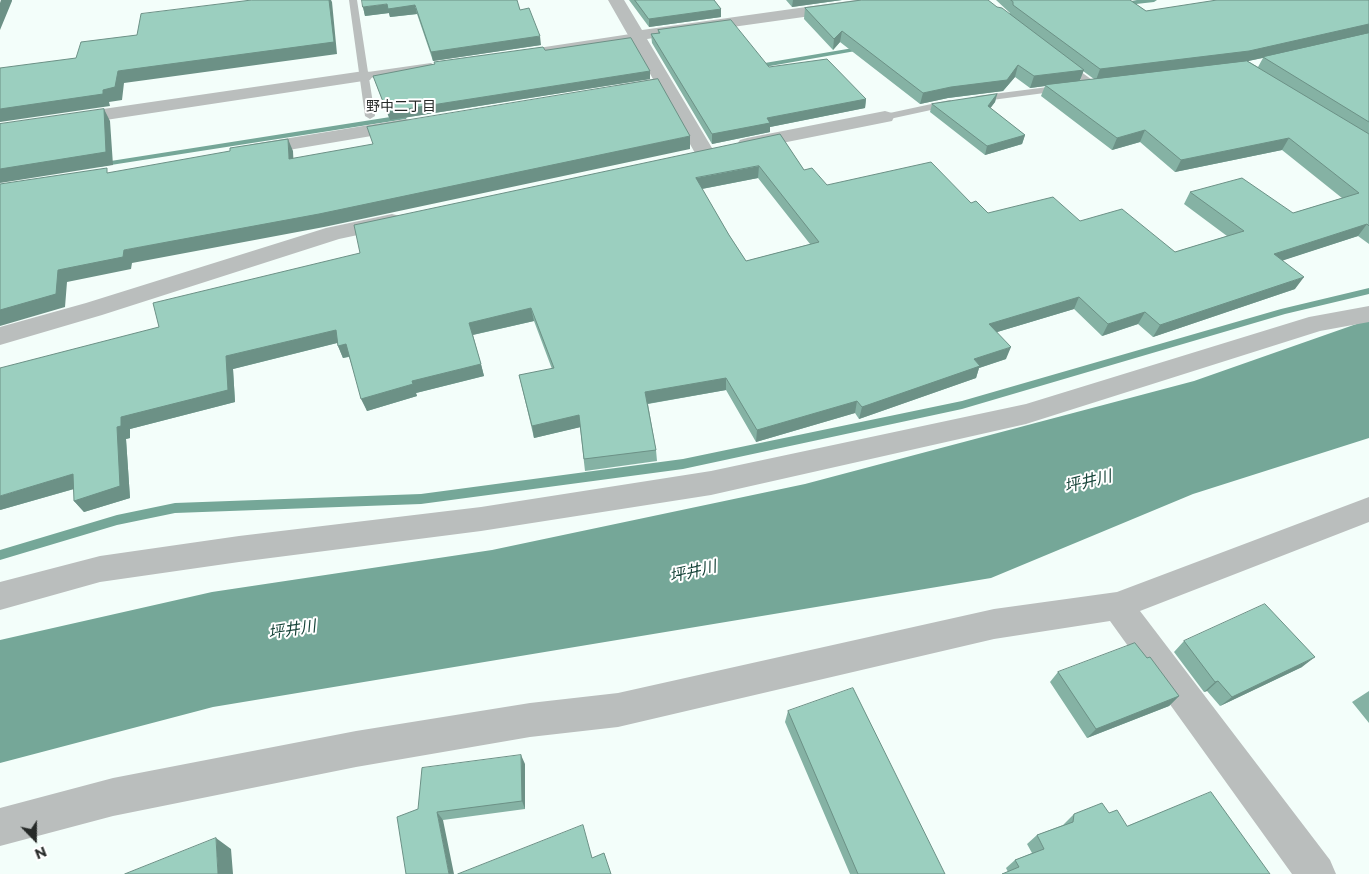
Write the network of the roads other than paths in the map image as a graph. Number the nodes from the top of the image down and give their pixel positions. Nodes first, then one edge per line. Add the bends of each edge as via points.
1 (353, 0) edge
2 (616, 0) edge
3 (889, 0) edge
4 (637, 36) junction
5 (510, 55) edge
6 (1054, 55) edge
7 (442, 64) edge
8 (364, 76) junction
9 (664, 82) junction
10 (606, 92) edge
11 (370, 116) dead end
12 (885, 117) joint
13 (421, 122) edge
14 (0, 130) edge
15 (235, 153) edge
16 (412, 217) edge
17 (1369, 314) edge
18 (0, 336) edge
19 (1369, 509) edge
20 (0, 596) edge
21 (1118, 606) junction
22 (0, 827) edge
23 (1316, 874) edge

1 - 8 lane
2 - 4 street
3 - 4 street
4 - 5 lane
4 - 9 street
6 - 12 lane via 1097,84 963,101
7 - 8 lane
8 - 11 lane
8 - 14 street
9 - 10 street
9 - 12 street via 712,151
13 - 15 street
16 - 18 street via 334,233
17 - 20 street via 1318,323 1026,414 711,483 481,519 100,569
19 - 21 street
21 - 22 street via 994,624 618,710 530,720 113,797
21 - 23 street

